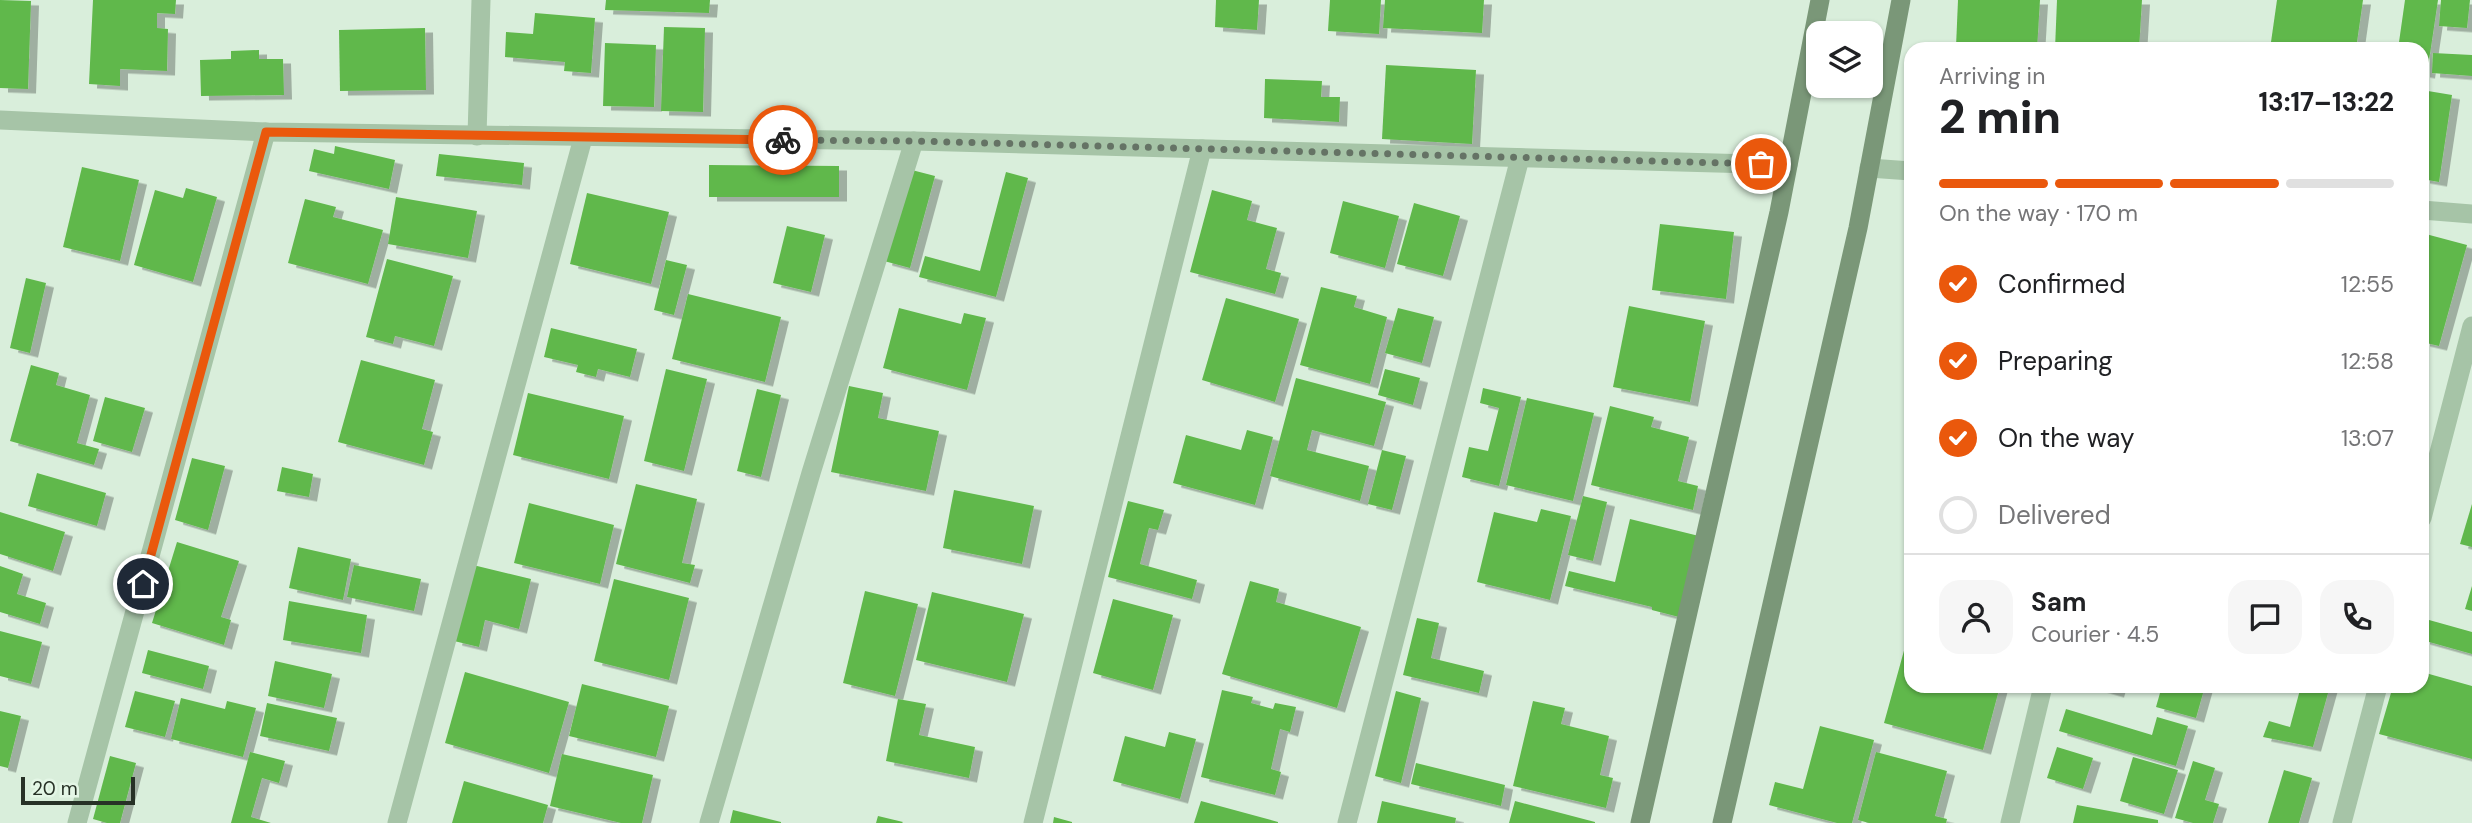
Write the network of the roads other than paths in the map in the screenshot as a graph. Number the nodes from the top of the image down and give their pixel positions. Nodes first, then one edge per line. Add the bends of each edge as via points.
1 (481, 0) edge
2 (1820, 0) edge
3 (1902, 0) edge
4 (0, 120) edge
5 (266, 132) junction
6 (477, 136) junction
7 (583, 138) junction
8 (914, 141) junction
9 (1202, 149) junction
10 (1520, 158) junction
11 (1788, 165) junction
12 (1869, 167) junction
13 (1904, 170) edge
14 (2429, 211) edge
15 (2472, 214) edge
16 (2472, 327) edge
17 (2429, 490) edge
18 (2041, 693) edge
19 (2376, 693) edge
20 (77, 823) edge
21 (397, 823) edge
22 (709, 823) edge
23 (1033, 823) edge
24 (1347, 823) edge
25 (1640, 823) edge
26 (1722, 823) edge
27 (2010, 823) edge
28 (2342, 823) edge

1 - 6 street
2 - 11 main road
3 - 12 main road
4 - 5 street
5 - 6 street
5 - 20 street
6 - 7 street
7 - 8 street
7 - 21 street
8 - 9 street
8 - 22 street
9 - 10 street
9 - 23 street
10 - 11 street
10 - 24 street
11 - 25 main road
12 - 13 street
12 - 26 main road
14 - 15 street
16 - 17 street
18 - 27 street
19 - 28 street

